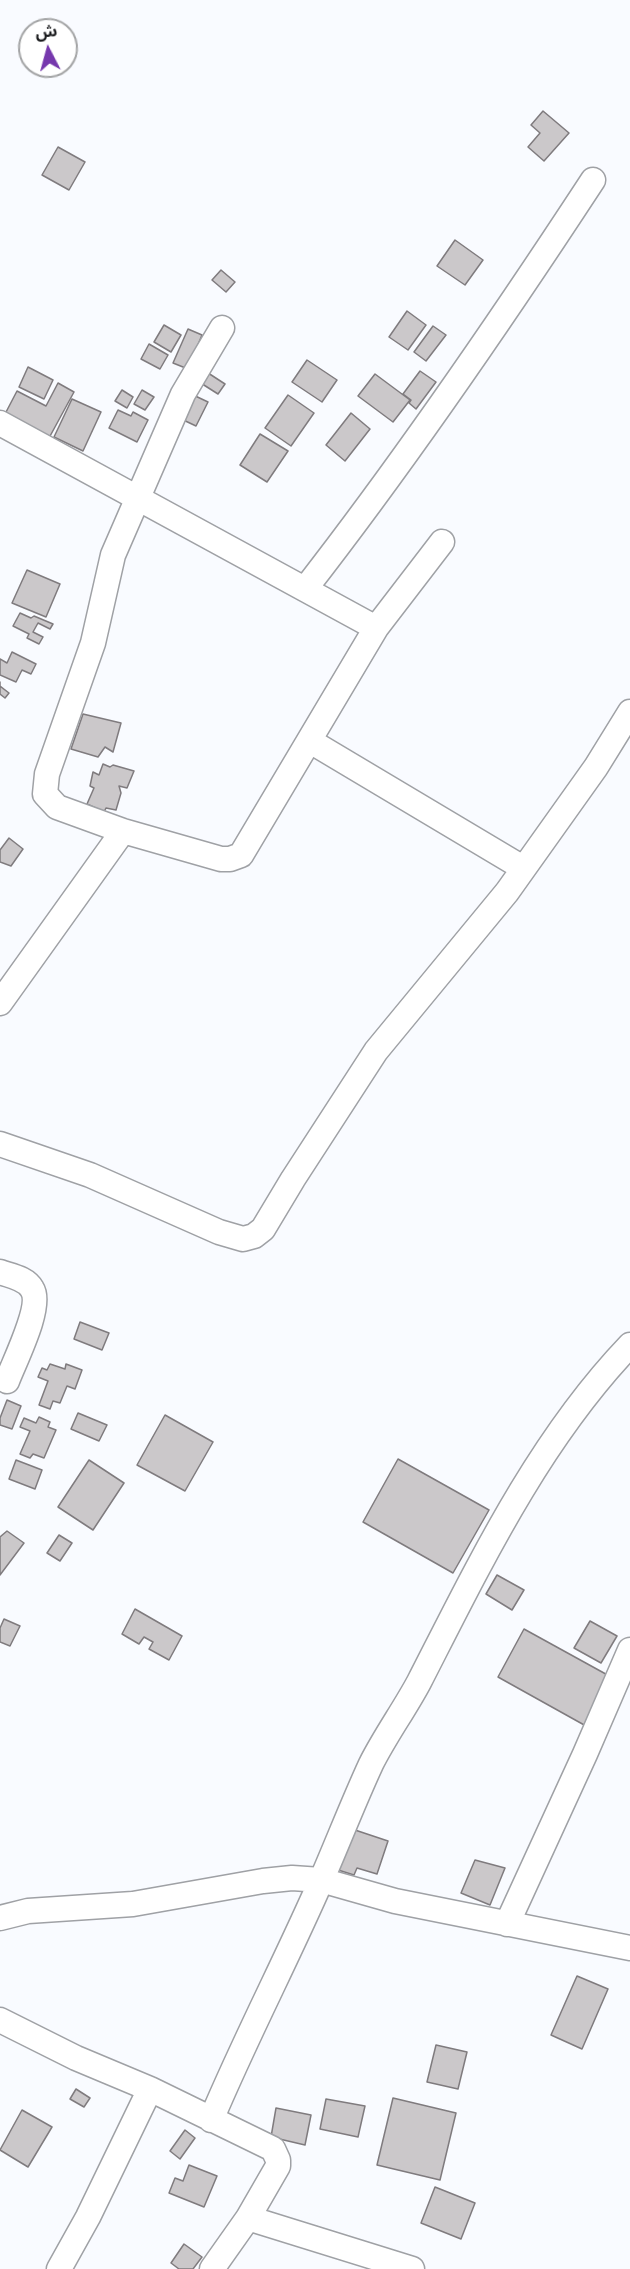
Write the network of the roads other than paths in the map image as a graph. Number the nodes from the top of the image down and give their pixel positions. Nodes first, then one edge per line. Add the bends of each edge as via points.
1 (593, 180) dead end
2 (222, 328) dead end
3 (0, 423) edge
4 (138, 497) junction
5 (442, 542) dead end
6 (305, 589) junction
7 (376, 628) junction
8 (630, 712) edge
9 (310, 741) junction
10 (123, 831) junction
11 (523, 868) junction
12 (0, 1003) edge
13 (0, 1144) edge
14 (0, 1272) edge
15 (630, 1345) edge
16 (7, 1381) dead end
17 (630, 1650) edge
18 (321, 1880) junction
19 (0, 1918) edge
20 (507, 1924) junction
21 (630, 1948) edge
22 (3, 2028) edge
23 (150, 2089) junction
24 (211, 2120) junction
25 (248, 2218) junction
26 (59, 2269) edge
27 (213, 2269) edge
28 (412, 2269) edge

1 - 6 street via 359,520
2 - 4 street via 183,394
3 - 4 street
4 - 6 street
4 - 10 street via 113,555 93,643 47,774 45,794 57,807
5 - 7 street
6 - 7 street
7 - 9 street
8 - 11 street
9 - 10 street via 241,855 221,858
9 - 11 street
10 - 12 street
11 - 13 street via 376,1051 263,1229 254,1236 243,1239 219,1233 90,1175
14 - 16 street via 24,1280 33,1289 35,1302
15 - 18 street via 579,1406 518,1497 372,1762
17 - 20 street
18 - 19 street via 263,1881 133,1904 28,1911
18 - 20 street via 395,1901
18 - 24 street
20 - 21 street
22 - 23 street
23 - 24 street
23 - 26 street
24 - 25 street via 273,2149 278,2160
25 - 27 street
25 - 28 street

